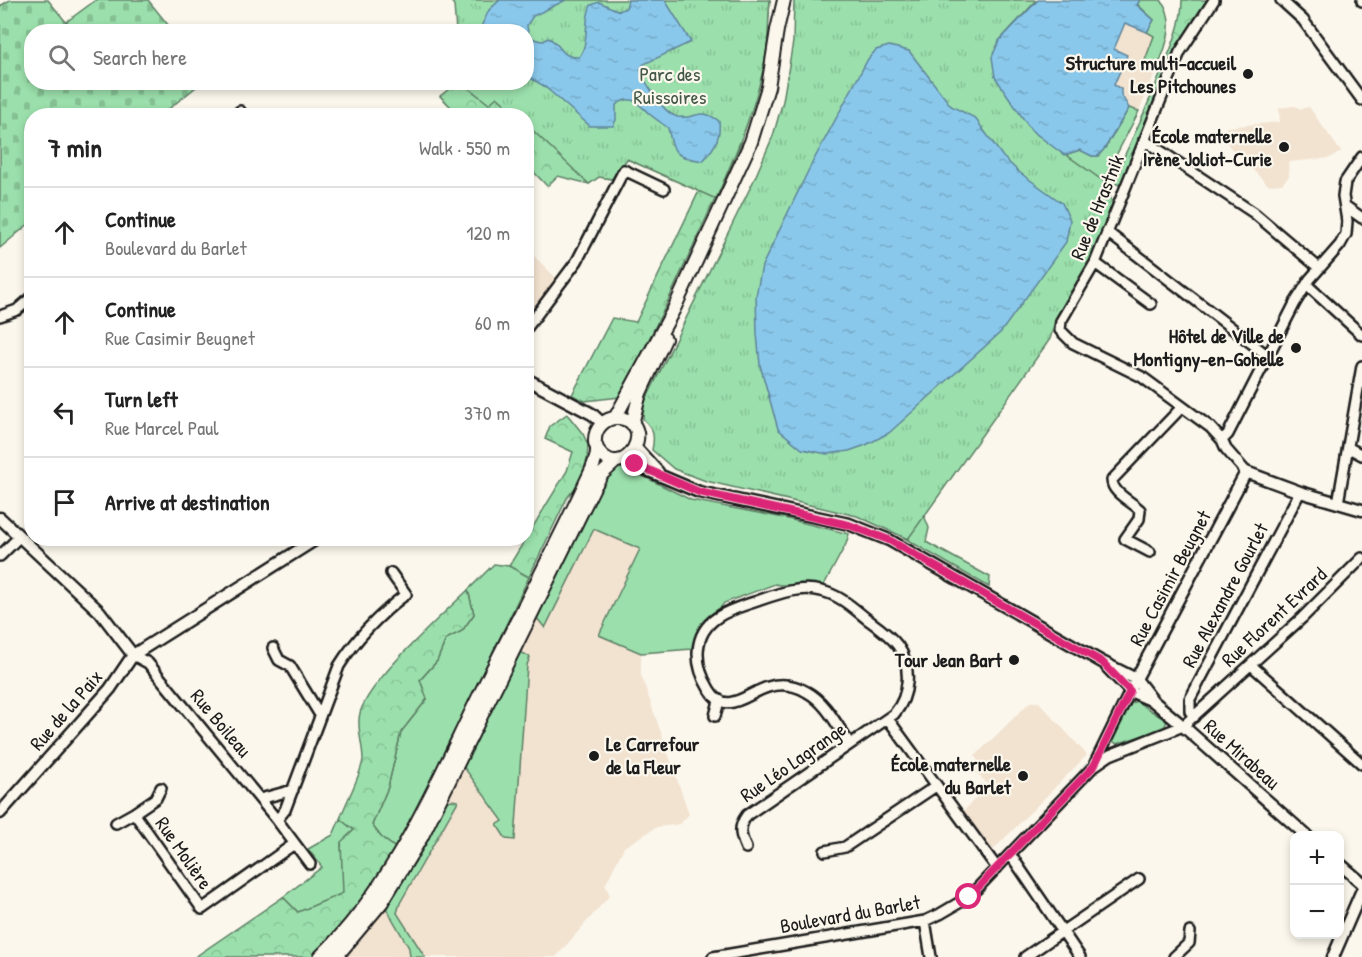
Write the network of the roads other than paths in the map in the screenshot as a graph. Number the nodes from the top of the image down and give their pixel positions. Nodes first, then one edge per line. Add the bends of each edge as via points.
1 (777, 0) edge
2 (784, 0) edge
3 (1214, 0) edge
4 (1281, 0) edge
5 (777, 30) junction
6 (1362, 100) edge
7 (1144, 140) junction
8 (1362, 158) edge
9 (664, 189) dead end
10 (1345, 207) junction
11 (1362, 218) edge
12 (1107, 232) junction
13 (1095, 263) junction
14 (1319, 268) junction
15 (1307, 285) junction
16 (24, 304) edge
17 (1151, 304) dead end
18 (674, 309) junction
19 (0, 316) edge
20 (534, 317) edge
21 (1362, 335) edge
22 (1268, 356) junction
23 (1362, 366) edge
24 (534, 383) edge
25 (1182, 407) junction
26 (615, 418) junction
27 (602, 423) junction
28 (632, 424) junction
29 (1222, 440) junction
30 (636, 448) junction
31 (1349, 448) junction
32 (597, 449) junction
33 (1362, 455) edge
34 (619, 460) junction
35 (1246, 472) junction
36 (660, 475) junction
37 (1300, 492) junction
38 (1338, 503) junction
39 (1362, 510) edge
40 (0, 518) edge
41 (19, 537) junction
42 (24, 542) edge
43 (29, 546) edge
44 (306, 546) edge
45 (1150, 552) dead end
46 (0, 556) edge
47 (1362, 558) edge
48 (391, 573) dead end
49 (273, 648) dead end
50 (134, 656) junction
51 (1102, 662) junction
52 (1251, 665) junction
53 (1136, 679) junction
54 (1130, 691) junction
55 (719, 700) junction
56 (1153, 701) junction
57 (320, 715) junction
58 (714, 716) dead end
59 (1194, 717) junction
60 (888, 719) junction
61 (1183, 726) junction
62 (850, 744) junction
63 (1102, 748) junction
64 (1110, 755) junction
65 (1362, 765) edge
66 (1094, 766) junction
67 (936, 786) junction
68 (161, 788) dead end
69 (293, 790) junction
70 (260, 799) junction
71 (0, 813) edge
72 (134, 813) junction
73 (277, 820) junction
74 (116, 823) dead end
75 (1301, 831) edge
76 (294, 844) junction
77 (746, 848) dead end
78 (825, 851) dead end
79 (1010, 854) junction
80 (310, 864) dead end
81 (1344, 867) edge
82 (997, 868) junction
83 (1138, 879) dead end
84 (1362, 883) edge
85 (1362, 890) edge
86 (925, 921) junction
87 (1063, 931) junction
88 (1190, 932) dead end
89 (320, 957) edge
90 (336, 957) edge
91 (713, 957) edge
92 (931, 957) edge
93 (1025, 957) edge
94 (1080, 957) edge
95 (1174, 957) edge
96 (1333, 957) edge

1 - 5 main road
2 - 5 main road
3 - 7 street, Rue de Hrastnik via 1180,52
4 - 6 street via 1303,20
5 - 18 main road via 768,87 751,142
7 - 12 street, Rue de Hrastnik
7 - 14 street via 1254,213
8 - 10 street via 1345,182
9 - 20 street via 624,170 577,261
10 - 11 street
10 - 14 street via 1346,234
12 - 13 street, Rue de Hrastnik
12 - 22 street
13 - 17 street
13 - 25 street, Rue de Hrastnik via 1061,321 1060,330 1073,343 1142,377
14 - 15 street
15 - 21 street
15 - 22 street
16 - 19 street
18 - 26 main road
18 - 28 main road via 640,393
22 - 29 street
23 - 31 street
24 - 27 street
25 - 29 street
25 - 45 street via 1112,480 1116,490 1140,510 1139,519 1125,539
26 - 27 main road
26 - 28 main road
27 - 32 main road via 596,435
28 - 30 main road via 638,435
29 - 35 street
30 - 34 main road
30 - 36 street
31 - 33 street
31 - 38 street
32 - 34 main road via 605,457
32 - 89 main road via 588,478 410,833 371,898
34 - 36 street
34 - 90 main road via 594,487 421,838 382,902
35 - 37 street
35 - 53 street, Rue Casimir Beugnet
36 - 51 street via 699,492 832,520 889,540
37 - 38 street
37 - 59 street, Rue Alexandre Gourlet via 1190,699
38 - 39 street
40 - 41 street
41 - 42 street
41 - 46 street
43 - 50 street via 92,603
44 - 50 street
47 - 52 street, Rue Florent Evrard
48 - 57 street via 406,594 375,619 353,644 339,666
49 - 57 street via 279,660 290,666
50 - 70 street, Rue Boileau via 148,663
50 - 71 street, Rue de la Paix via 110,689
51 - 53 street
51 - 54 street
52 - 59 street, Rue Florent Evrard
52 - 65 street
53 - 54 street, Rue Casimir Beugnet
53 - 56 street, Rue Mirabeau
54 - 56 street, Rue Mirabeau
54 - 63 street, Rue Casimir Beugnet
55 - 58 street
55 - 60 street via 708,688 698,663 704,630 726,612 782,592 811,589 842,599 901,651 907,678 905,699
55 - 62 street via 739,701 769,686 798,688 824,706
56 - 61 street, Rue Mirabeau
57 - 69 street
59 - 61 street, Rue Florent Evrard
60 - 62 street, Rue Léo Lagrange
60 - 67 street
61 - 64 street, Boulevard du Barlet
61 - 75 street, Rue Mirabeau
62 - 77 street, Rue Léo Lagrange via 747,815 740,828
63 - 64 street
63 - 66 street, Rue Casimir Beugnet
64 - 66 street, Boulevard du Barlet
66 - 79 street, Boulevard du Barlet
67 - 78 street via 844,847
67 - 82 street
68 - 72 street, Rue Molière via 156,798
69 - 70 street
69 - 73 street
70 - 73 street, Rue Boileau
72 - 74 street, Rue Molière
72 - 76 street, Rue Molière via 202,909
73 - 76 street
76 - 80 street
79 - 82 street, Boulevard du Barlet
79 - 87 street
81 - 84 street
82 - 86 street, Boulevard du Barlet via 969,897
83 - 87 street
85 - 96 street
86 - 91 street, Boulevard du Barlet
86 - 92 street
87 - 93 street
87 - 94 street
88 - 95 street via 1189,943

